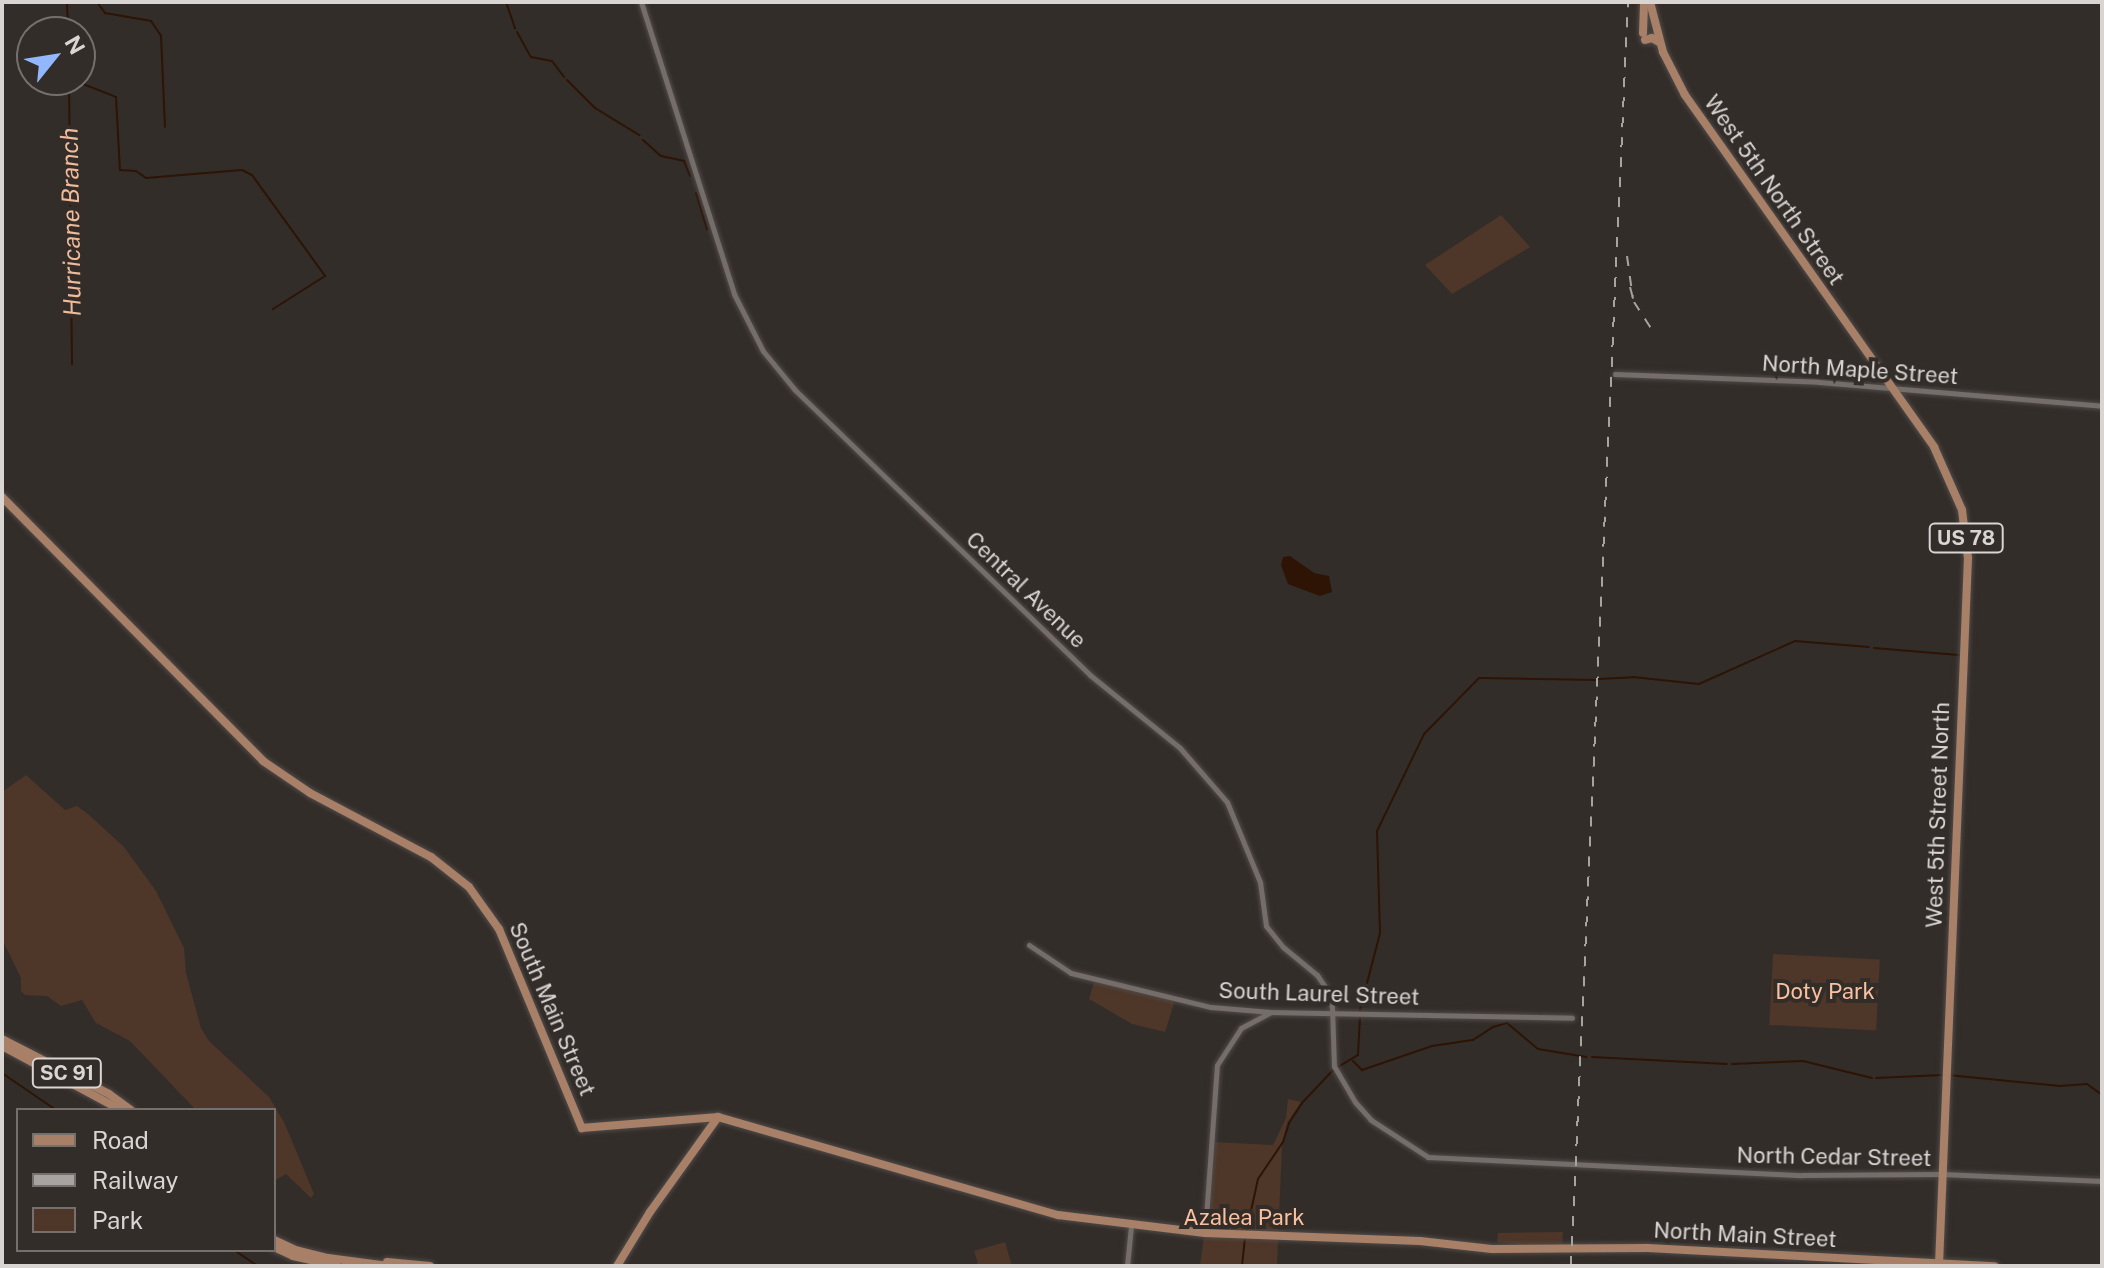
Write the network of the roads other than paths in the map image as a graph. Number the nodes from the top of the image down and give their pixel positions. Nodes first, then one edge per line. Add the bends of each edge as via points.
1 (641, 2) edge
2 (1647, 2) edge
3 (1660, 43) junction
4 (1615, 374) dead end
5 (1892, 388) junction
6 (2102, 406) edge
7 (2, 497) edge
8 (1029, 945) dead end
9 (1271, 1012) junction
10 (1333, 1013) junction
11 (1572, 1018) dead end
12 (2, 1039) edge
13 (2, 1046) edge
14 (117, 1108) edge
15 (128, 1108) edge
16 (718, 1117) junction
17 (1428, 1157) joint
18 (1942, 1174) junction
19 (2102, 1181) edge
20 (1131, 1226) junction
21 (1205, 1233) junction
22 (276, 1241) edge
23 (276, 1248) edge
24 (1492, 1249) joint
25 (350, 1260) junction
26 (1939, 1264) edge
27 (337, 1266) edge
28 (390, 1266) edge
29 (430, 1266) edge
30 (617, 1266) edge
31 (1127, 1266) edge
32 (1995, 1266) edge

1 - 10 street, Central Avenue via 734,294 763,351 801,395 1090,675 1194,762 1234,812 1260,882 1268,930 1317,975
2 - 3 main road, West 5th North Street / US 78
2 - 3 main road via 1644,36
3 - 5 main road, West 5th North Street / US 78 via 1685,95
4 - 5 street, North Maple Street
5 - 6 street, North Maple Street
5 - 18 main road, West 5th Street North / US 78 via 1947,470 1962,510 1967,544
7 - 16 main road, South Main Street via 263,761 310,793 431,857 469,887 499,929 582,1128
8 - 9 street, South Laurel Street via 1071,973 1211,1007
9 - 10 street, South Laurel Street
9 - 21 street via 1241,1028 1217,1065
10 - 11 street, South Laurel Street
10 - 17 street, Central Avenue via 1335,1069 1355,1102 1371,1120
12 - 15 main road, SC 91
13 - 14 main road, SC 91
16 - 20 main road, South Main Street via 1058,1215
16 - 30 main road
17 - 18 street, North Cedar Street via 1802,1175
18 - 19 street, North Cedar Street
18 - 26 main road, West 5th Street North / US 78
20 - 21 main road, South Main Street
20 - 31 street
21 - 24 main road, South Main Street
22 - 25 main road via 295,1250
23 - 27 main road
24 - 26 main road, North Main Street via 1624,1247
25 - 28 main road
25 - 29 main road
26 - 32 main road, North Main Street

